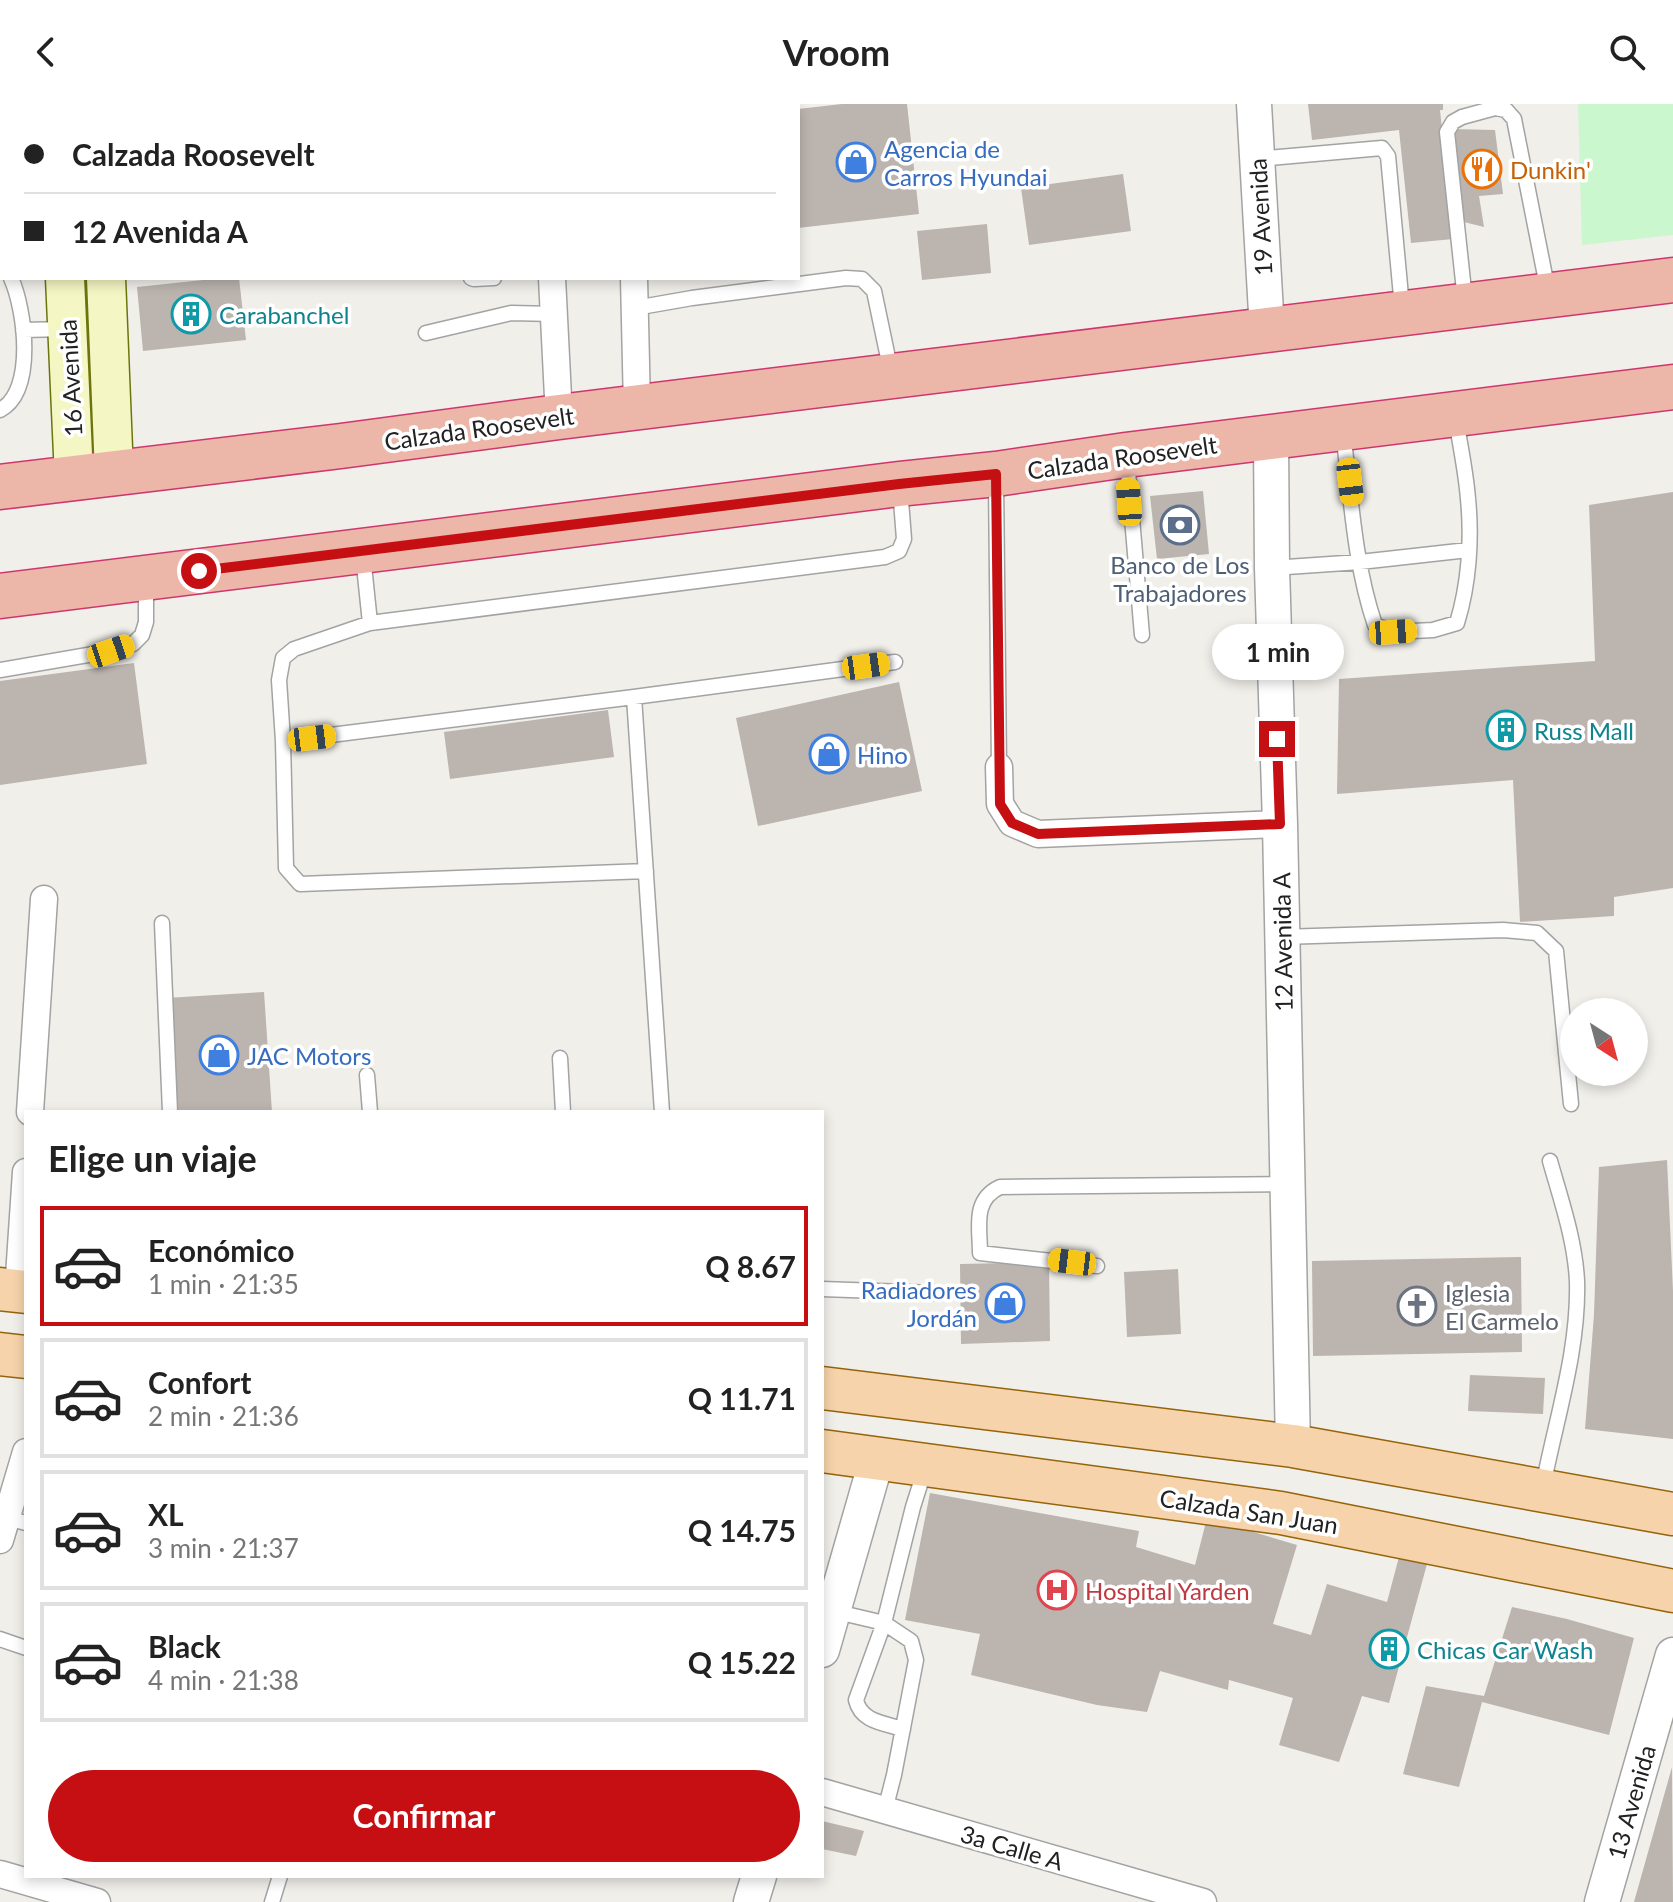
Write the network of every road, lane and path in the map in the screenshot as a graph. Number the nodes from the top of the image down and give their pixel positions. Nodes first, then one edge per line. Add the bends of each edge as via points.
1 (1254, 104) edge
2 (1257, 159) junction
3 (12, 280) edge
4 (65, 280) edge
5 (106, 280) edge
6 (552, 280) edge
7 (634, 280) edge
8 (1673, 280) edge
9 (1549, 295) junction
10 (1466, 306) junction
11 (635, 308) junction
12 (1403, 313) junction
13 (554, 314) junction
14 (67, 329) junction
15 (23, 330) junction
16 (1267, 330) junction
17 (426, 333) dead end
18 (892, 376) junction
19 (1673, 387) edge
20 (637, 407) junction
21 (0, 410) edge
22 (1455, 414) junction
23 (559, 417) junction
24 (1343, 429) junction
25 (1271, 438) junction
26 (1126, 455) junction
27 (996, 474) junction
28 (94, 475) junction
29 (899, 484) junction
30 (0, 487) edge
31 (1468, 550) junction
32 (363, 551) junction
33 (1360, 562) junction
34 (1272, 568) junction
35 (146, 578) junction
36 (0, 596) edge
37 (370, 623) junction
38 (1142, 635) dead end
39 (895, 662) dead end
40 (0, 670) edge
41 (634, 697) junction
42 (283, 741) junction
43 (999, 767) joint
44 (1280, 824) junction
45 (646, 871) junction
46 (44, 899) dead end
47 (162, 923) dead end
48 (1282, 938) junction
49 (560, 1058) dead end
50 (367, 1075) dead end
51 (1571, 1104) dead end
52 (30, 1110) edge
53 (170, 1110) edge
54 (370, 1110) edge
55 (563, 1110) edge
56 (662, 1110) edge
57 (1550, 1161) dead end
58 (1287, 1184) junction
59 (24, 1194) edge
60 (1097, 1266) dead end
61 (824, 1289) edge
62 (15, 1291) edge
63 (934, 1293) dead end
64 (0, 1354) edge
65 (24, 1357) edge
66 (824, 1388) edge
67 (1293, 1446) junction
68 (824, 1451) edge
69 (877, 1458) junction
70 (24, 1462) edge
71 (926, 1465) junction
72 (1542, 1489) junction
73 (1669, 1520) edge
74 (11, 1527) edge
75 (1673, 1591) edge
76 (833, 1611) junction
77 (884, 1623) junction
78 (0, 1639) edge
79 (824, 1643) edge
80 (24, 1647) edge
81 (1673, 1655) edge
82 (903, 1729) junction
83 (824, 1793) edge
84 (885, 1810) junction
85 (0, 1874) edge
86 (279, 1878) edge
87 (758, 1878) edge
88 (97, 1902) edge
89 (272, 1902) edge
90 (751, 1902) edge
91 (1203, 1902) edge
92 (1602, 1902) edge

1 - 2 street, 19 Avenida
2 - 12 lane via 1382,148 1386,152
2 - 16 street, 19 Avenida
3 - 15 lane
4 - 14 main road, 16 Avenida
5 - 28 main road, 16 Avenida
6 - 13 street
7 - 11 street
8 - 9 highway, Calzada Roosevelt
9 - 10 highway, Calzada Roosevelt
9 - 10 lane via 1514,119 1495,108 1462,117 1447,132
10 - 12 highway, Calzada Roosevelt
11 - 18 lane via 862,279 874,291
11 - 20 street
12 - 16 highway, Calzada Roosevelt
13 - 17 lane via 511,313
13 - 23 street
14 - 15 lane
14 - 28 main road, 16 Avenida
15 - 21 lane via 19,390
16 - 18 highway, Calzada Roosevelt
18 - 20 highway, Calzada Roosevelt
19 - 22 highway, Calzada Roosevelt
20 - 23 highway, Calzada Roosevelt
22 - 24 highway, Calzada Roosevelt
22 - 31 lane via 1468,497
23 - 28 highway, Calzada Roosevelt
24 - 25 highway, Calzada Roosevelt
24 - 33 lane
25 - 26 highway, Calzada Roosevelt
25 - 34 street, 12 Avenida A
26 - 27 highway, Calzada Roosevelt
26 - 38 lane
27 - 29 highway, Calzada Roosevelt
27 - 43 lane
28 - 30 highway, Calzada Roosevelt
29 - 32 highway, Calzada Roosevelt
29 - 37 lane via 904,539 899,551 885,557
31 - 33 lane
31 - 33 lane via 1457,623 1433,630 1393,632 1375,625
32 - 35 highway, Calzada Roosevelt
32 - 37 lane
33 - 34 lane
34 - 44 street, 12 Avenida A
35 - 36 highway, Calzada Roosevelt
35 - 40 lane via 146,622 133,644
37 - 42 lane via 294,649 283,658
39 - 41 lane
41 - 42 lane
41 - 45 lane
42 - 45 lane via 286,868 300,884
43 - 44 street via 1000,804 1012,823 1038,834
44 - 48 street, 12 Avenida A
45 - 56 lane
46 - 52 street
47 - 53 lane
48 - 51 lane via 1537,933 1556,951
48 - 58 street, 12 Avenida A
49 - 55 lane
50 - 54 lane
57 - 72 lane via 1575,1258 1576,1306
58 - 60 lane via 1000,1187 984,1198 980,1253
58 - 67 street, 12 Avenida A
59 - 62 street
61 - 63 lane
64 - 65 main road
66 - 67 main road
67 - 72 main road
68 - 69 main road, Calzada San Juan
69 - 71 main road, Calzada San Juan
69 - 76 street
70 - 74 street
71 - 75 main road, Calzada San Juan via 1281,1513
71 - 77 lane
72 - 73 main road
76 - 77 lane
76 - 79 street
77 - 82 lane via 911,1641 916,1660
77 - 82 lane via 856,1700 864,1717
78 - 80 lane
81 - 92 street, 13 Avenida
82 - 84 lane
83 - 84 street, 3a Calle A
84 - 91 street, 3a Calle A
85 - 88 street
86 - 89 lane
87 - 90 street

